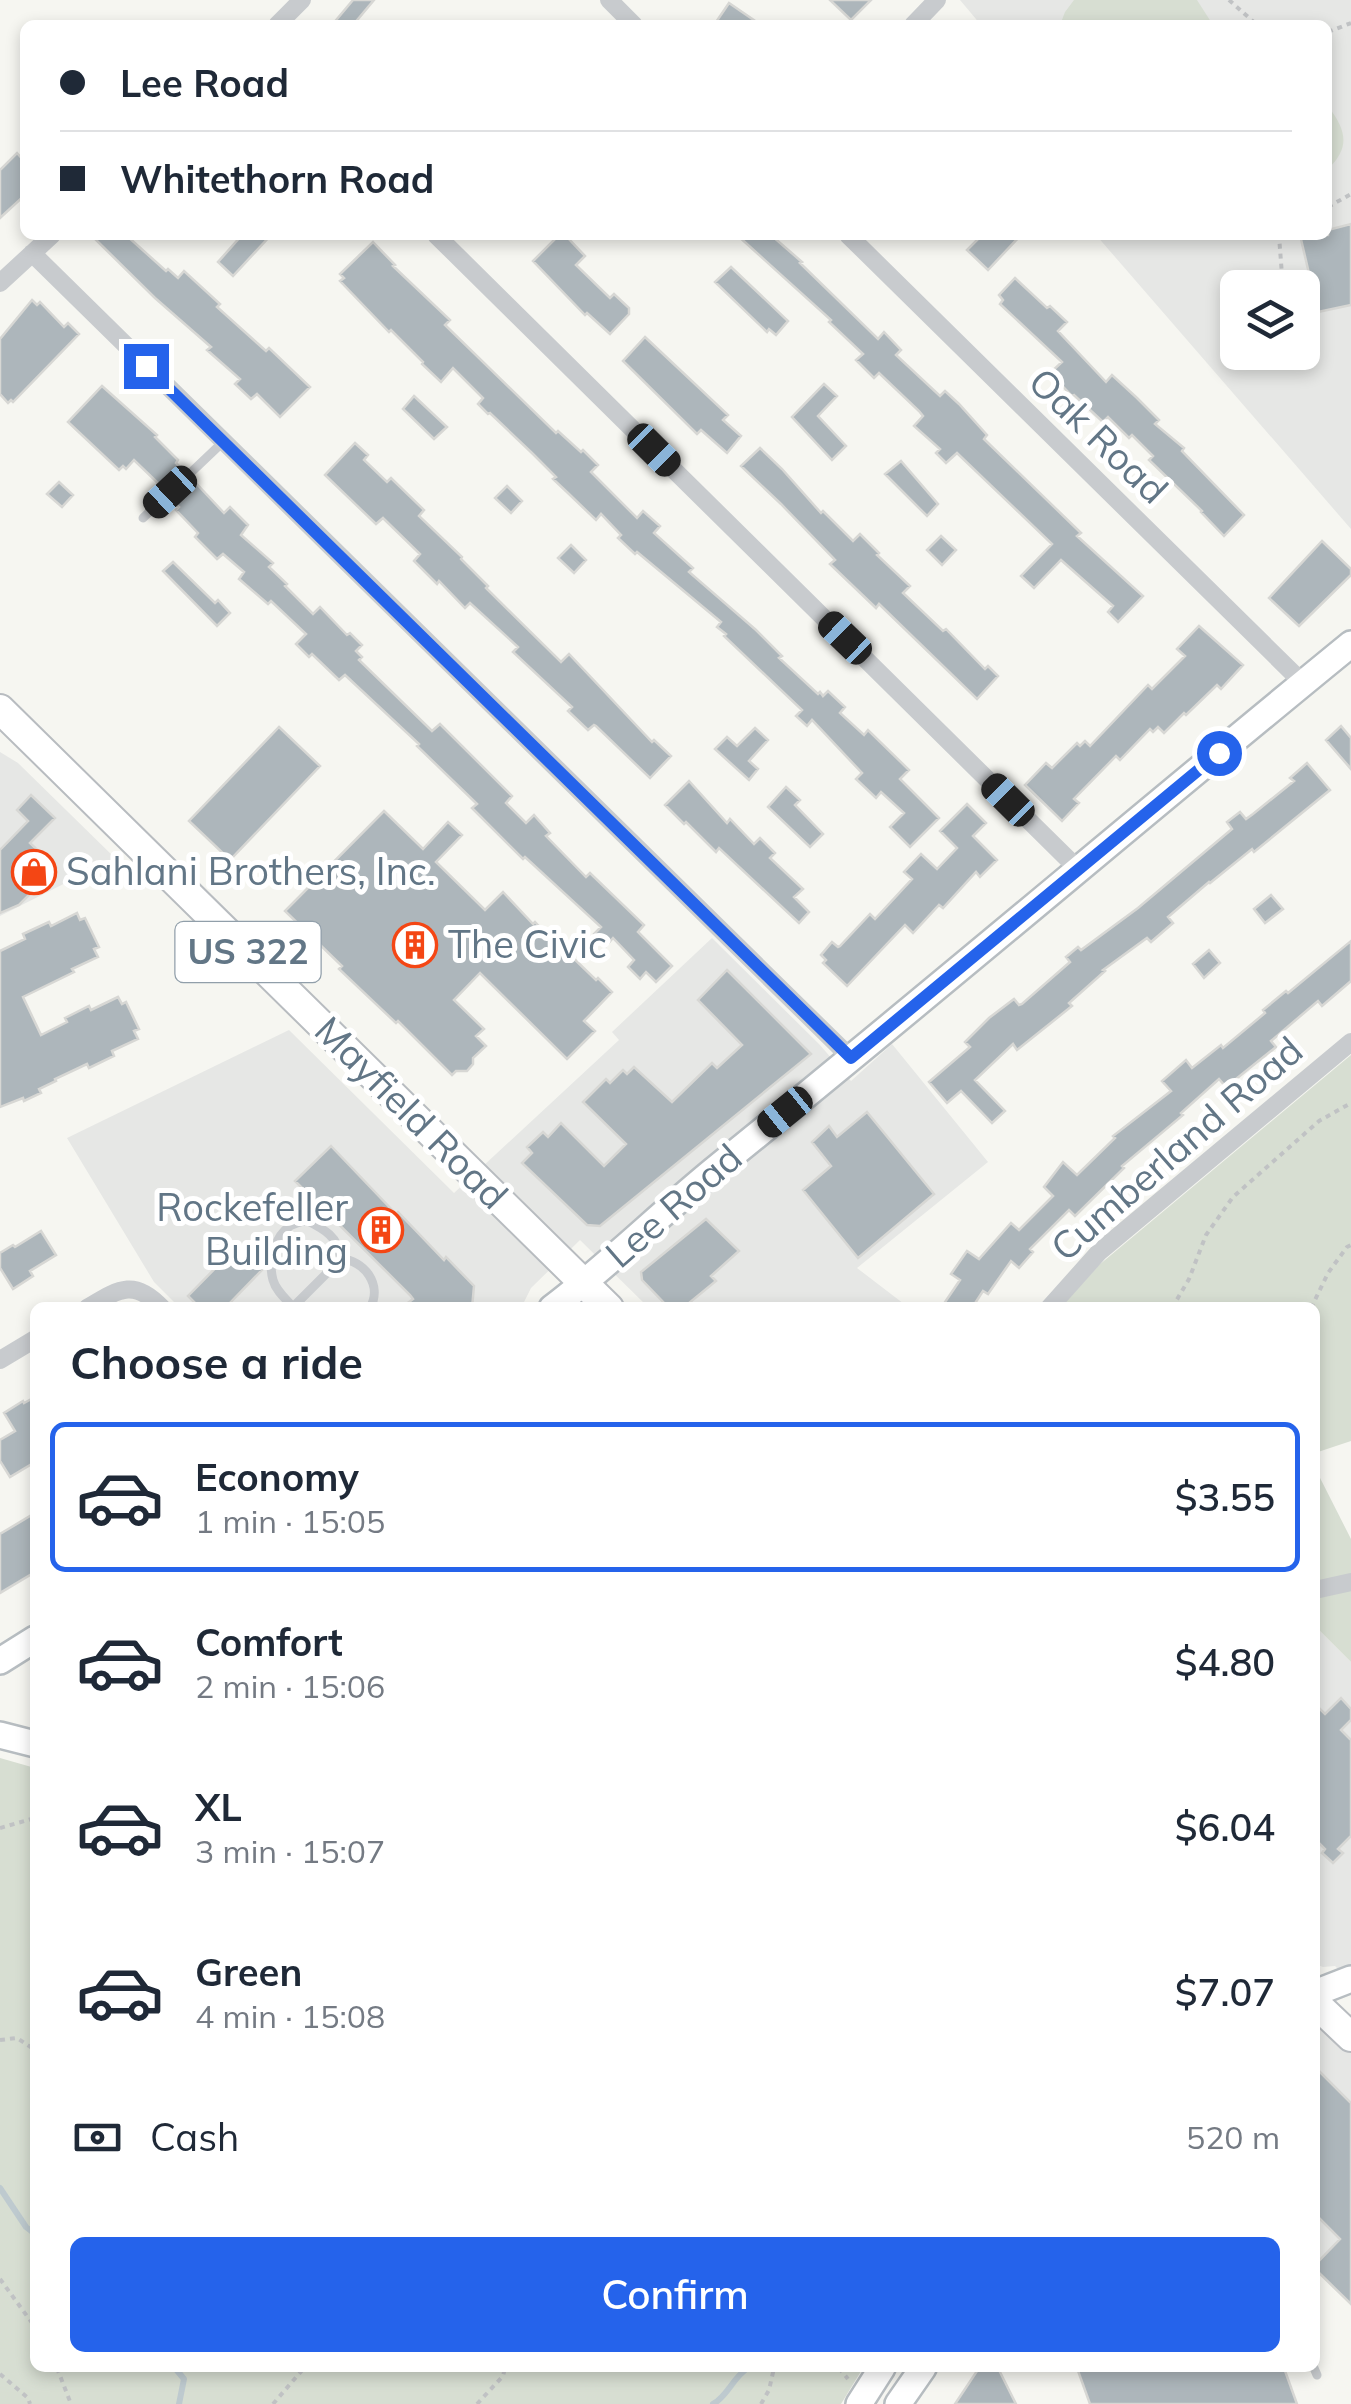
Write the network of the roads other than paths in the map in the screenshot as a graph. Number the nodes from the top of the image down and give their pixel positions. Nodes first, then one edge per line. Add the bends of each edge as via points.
1 (302, 0) edge
2 (609, 0) edge
3 (937, 0) edge
4 (281, 20) edge
5 (629, 20) edge
6 (918, 20) edge
7 (46, 240) edge
8 (441, 240) edge
9 (853, 240) edge
10 (32, 253) junction
11 (0, 284) edge
12 (222, 442) junction
13 (143, 518) dead end
14 (1351, 644) edge
15 (1303, 683) junction
16 (2, 715) edge
17 (1079, 870) junction
18 (1351, 1042) edge
19 (851, 1058) junction
20 (341, 1259) junction
21 (584, 1284) junction
22 (97, 1302) edge
23 (156, 1302) edge
24 (289, 1302) edge
25 (298, 1302) edge
26 (374, 1302) edge
27 (560, 1302) edge
28 (602, 1302) edge
29 (1054, 1302) edge
30 (30, 1342) edge
31 (0, 1360) edge
32 (1351, 1582) edge
33 (1320, 1589) edge
34 (30, 1643) edge
35 (0, 1660) edge
36 (0, 1735) edge
37 (30, 1743) edge
38 (1351, 1979) edge
39 (1320, 1991) edge
40 (1320, 2008) edge
41 (1351, 2038) edge
42 (879, 2372) edge
43 (916, 2372) edge
44 (858, 2404) edge
45 (898, 2404) edge

1 - 4 street
2 - 5 street
3 - 6 street
7 - 10 street
8 - 17 street
9 - 15 street, Oak Road
10 - 11 street
10 - 12 street
12 - 13 lane
12 - 19 street
14 - 15 main road, Lee Road
15 - 17 main road, Lee Road
16 - 21 main road, Mayfield Road / US 322
17 - 19 main road, Lee Road
18 - 29 street, Cumberland Road via 1098,1252
19 - 21 main road, Lee Road
20 - 24 lane via 327,1230 306,1220 290,1226 275,1243 272,1266
20 - 25 lane
20 - 26 lane via 362,1265 374,1283
21 - 27 main road, Lee Road
21 - 28 main road, Mayfield Road / US 322
22 - 23 street via 130,1288
30 - 31 street
32 - 33 street
34 - 35 main road
36 - 37 main road
38 - 39 main road
40 - 41 main road
42 - 44 main road
43 - 45 main road

